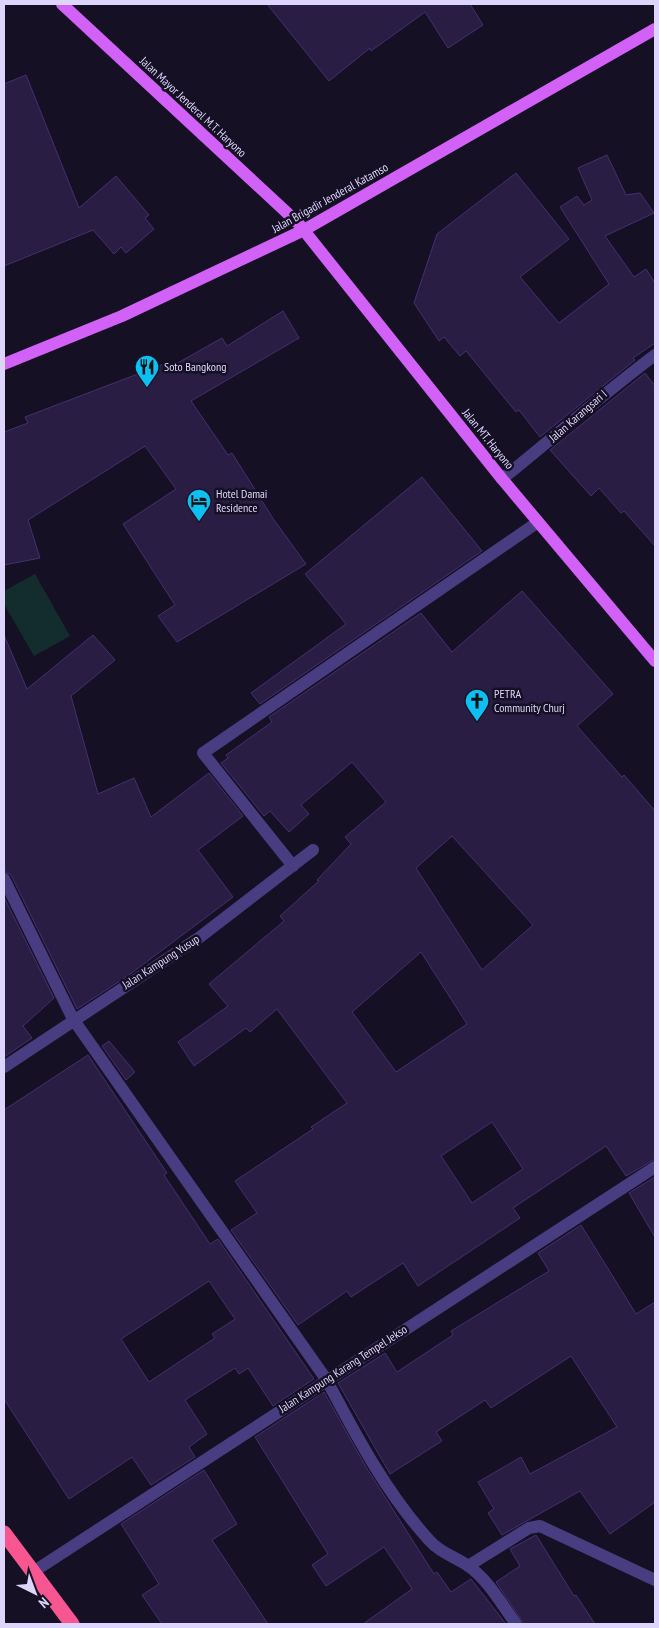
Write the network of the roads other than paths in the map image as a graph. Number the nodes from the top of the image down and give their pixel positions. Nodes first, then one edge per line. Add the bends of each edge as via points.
1 (62, 4) edge
2 (655, 29) edge
3 (304, 230) junction
4 (655, 355) edge
5 (4, 364) edge
6 (502, 479) junction
7 (538, 522) junction
8 (655, 661) edge
9 (313, 850) dead end
10 (293, 866) junction
11 (4, 879) edge
12 (73, 1019) junction
13 (4, 1067) edge
14 (655, 1167) edge
15 (326, 1379) junction
16 (4, 1533) edge
17 (468, 1566) junction
18 (33, 1572) junction
19 (655, 1580) edge
20 (72, 1624) edge
21 (516, 1624) edge

1 - 3 main road, Jalan Mayor Jenderal M.T. Haryono
2 - 3 main road, Jalan Brigadir Jenderal Katamso
3 - 5 main road, Jalan Brigadir Jenderal Katamso via 122,316
3 - 6 main road, Jalan MT. Haryono
4 - 6 street, Jalan Karangsari I
6 - 7 main road, Jalan MT. Haryono
7 - 8 main road, Jalan MT. Haryono
7 - 10 street via 203,753
9 - 10 street, Jalan Kampung Yusup
10 - 12 street, Jalan Kampung Yusup via 200,937
11 - 12 street
12 - 13 street, Jalan Kampung Yusup
12 - 15 street
14 - 15 street, Jalan Kampung Karang Tempel Jekso
15 - 17 street via 407,1515 431,1543
15 - 18 street, Jalan Kampung Karang Tempel Jekso
16 - 18 highway
17 - 19 street via 529,1528 540,1526
17 - 21 street via 487,1585
18 - 20 highway

